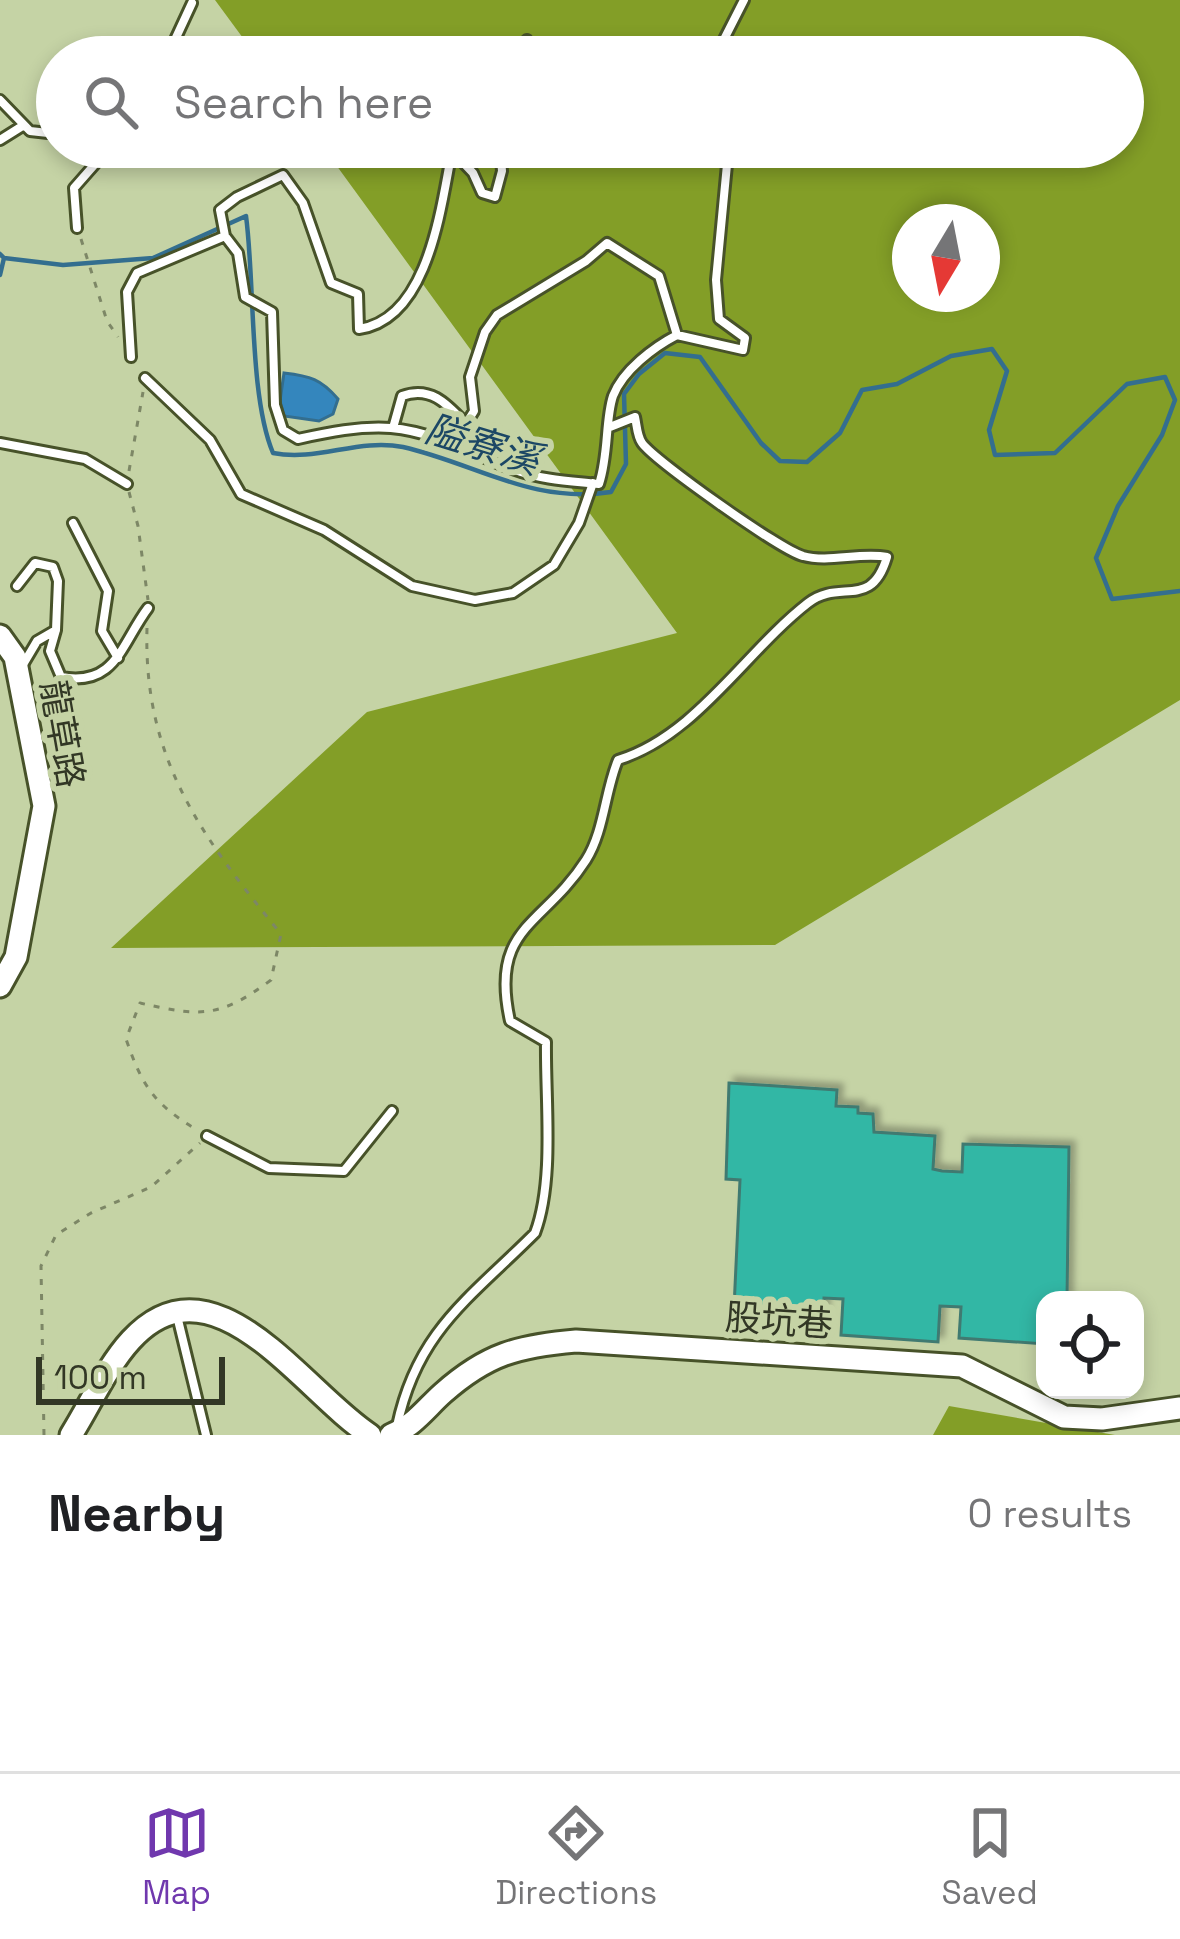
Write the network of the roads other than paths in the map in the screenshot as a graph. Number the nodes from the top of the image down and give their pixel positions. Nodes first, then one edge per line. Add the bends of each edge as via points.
1 (744, 0) edge
2 (192, 3) edge
3 (177, 36) edge
4 (726, 36) edge
5 (0, 100) edge
6 (24, 125) junction
7 (36, 132) edge
8 (0, 140) edge
9 (92, 168) edge
10 (449, 168) edge
11 (469, 168) edge
12 (502, 168) edge
13 (727, 168) edge
14 (77, 228) road end
15 (225, 236) junction
16 (677, 335) junction
17 (131, 357) road end
18 (146, 378) road end
19 (610, 427) junction
20 (393, 428) junction
21 (0, 443) edge
22 (593, 483) junction
23 (127, 484) road end
24 (73, 523) dead end
25 (17, 586) dead end
26 (148, 608) road end
27 (56, 630) junction
28 (0, 636) edge
29 (118, 659) junction
30 (17, 665) junction
31 (0, 986) edge
32 (392, 1112) dead end
33 (207, 1136) road end
34 (176, 1311) junction
35 (1180, 1408) edge
36 (393, 1434) edge
37 (71, 1435) edge
38 (206, 1435) edge
39 (370, 1435) edge

1 - 4 lane
2 - 3 lane
5 - 6 lane
6 - 7 lane
6 - 8 lane
9 - 14 lane via 74,188
10 - 15 lane via 422,274 371,327 359,329 358,294 331,283 303,203 283,175 220,210
11 - 12 lane via 482,193 495,197
13 - 16 lane via 719,320 745,338 743,350
15 - 17 lane via 137,273 127,292
15 - 20 lane via 238,253 245,297 272,312 272,379 283,430 298,439
16 - 19 lane via 633,368 614,396
16 - 20 lane via 659,276 607,243 497,315 470,377 474,411 466,424 442,398 415,391 402,396
18 - 22 lane via 210,440 241,494 324,530 412,586 475,600 513,593 554,566
19 - 22 lane via 608,459
19 - 36 lane via 635,417 639,440 660,462 805,557 887,556 869,588 813,598 684,722 618,760 588,857 508,953 511,1021 546,1042 540,1220 437,1328 404,1390
20 - 22 lane via 514,470
21 - 23 lane via 85,459
24 - 29 lane via 108,591 102,631
25 - 27 lane via 35,563 53,567
26 - 29 lane
27 - 29 lane via 50,651 61,677 92,676
27 - 30 lane
28 - 30 street, 龍草路
30 - 31 street, 龍草路 via 44,806 16,957
32 - 33 lane via 344,1171 269,1168
34 - 37 street via 130,1341
34 - 38 lane
34 - 39 street via 241,1324
35 - 36 street, 股坑巷 via 1064,1417 962,1366 576,1341 528,1345 482,1361

